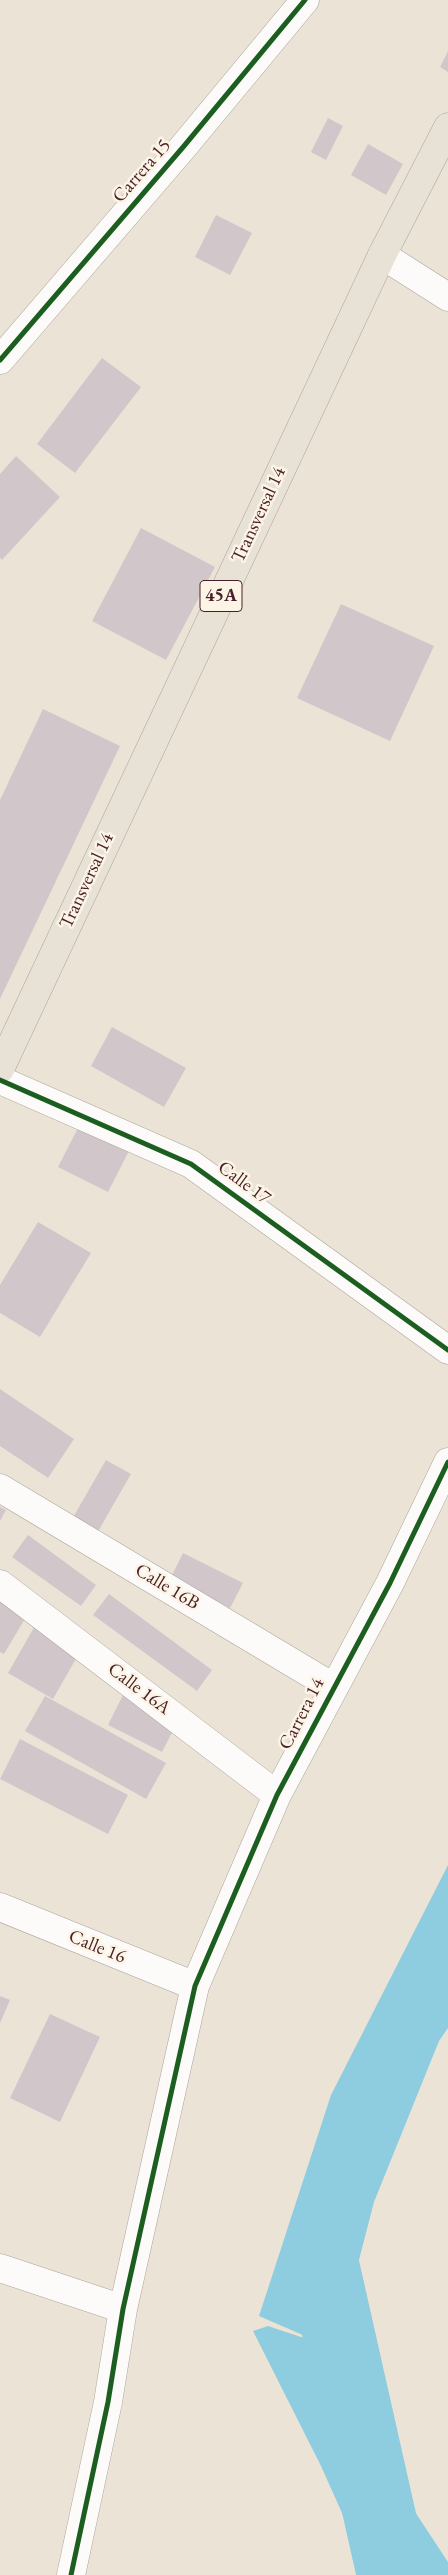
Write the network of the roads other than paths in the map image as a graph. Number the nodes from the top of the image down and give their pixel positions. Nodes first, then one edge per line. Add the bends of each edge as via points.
1 (305, 0) edge
2 (448, 127) edge
3 (382, 255) junction
4 (448, 297) edge
5 (0, 360) edge
6 (0, 1069) edge
7 (0, 1080) edge
8 (448, 1350) edge
9 (448, 1462) edge
10 (0, 1488) edge
11 (0, 1584) edge
12 (333, 1687) junction
13 (277, 1795) junction
14 (0, 1907) edge
15 (195, 1986) junction
16 (0, 2268) edge
17 (123, 2309) junction
18 (71, 2575) edge

1 - 5 street, Carrera 15
2 - 3 highway, Transversal 14 / 45A
3 - 4 street
3 - 6 highway, Transversal 14 / 45A
7 - 8 street, Calle 17 via 191,1164
9 - 12 street, Carrera 14 via 390,1583
10 - 12 street, Calle 16B
11 - 13 street, Calle 16A
12 - 13 street, Carrera 14
13 - 15 street, Carrera 14
14 - 15 street, Calle 16
15 - 17 street, Carrera 14
16 - 17 street
17 - 18 street, Carrera 14 via 108,2402

